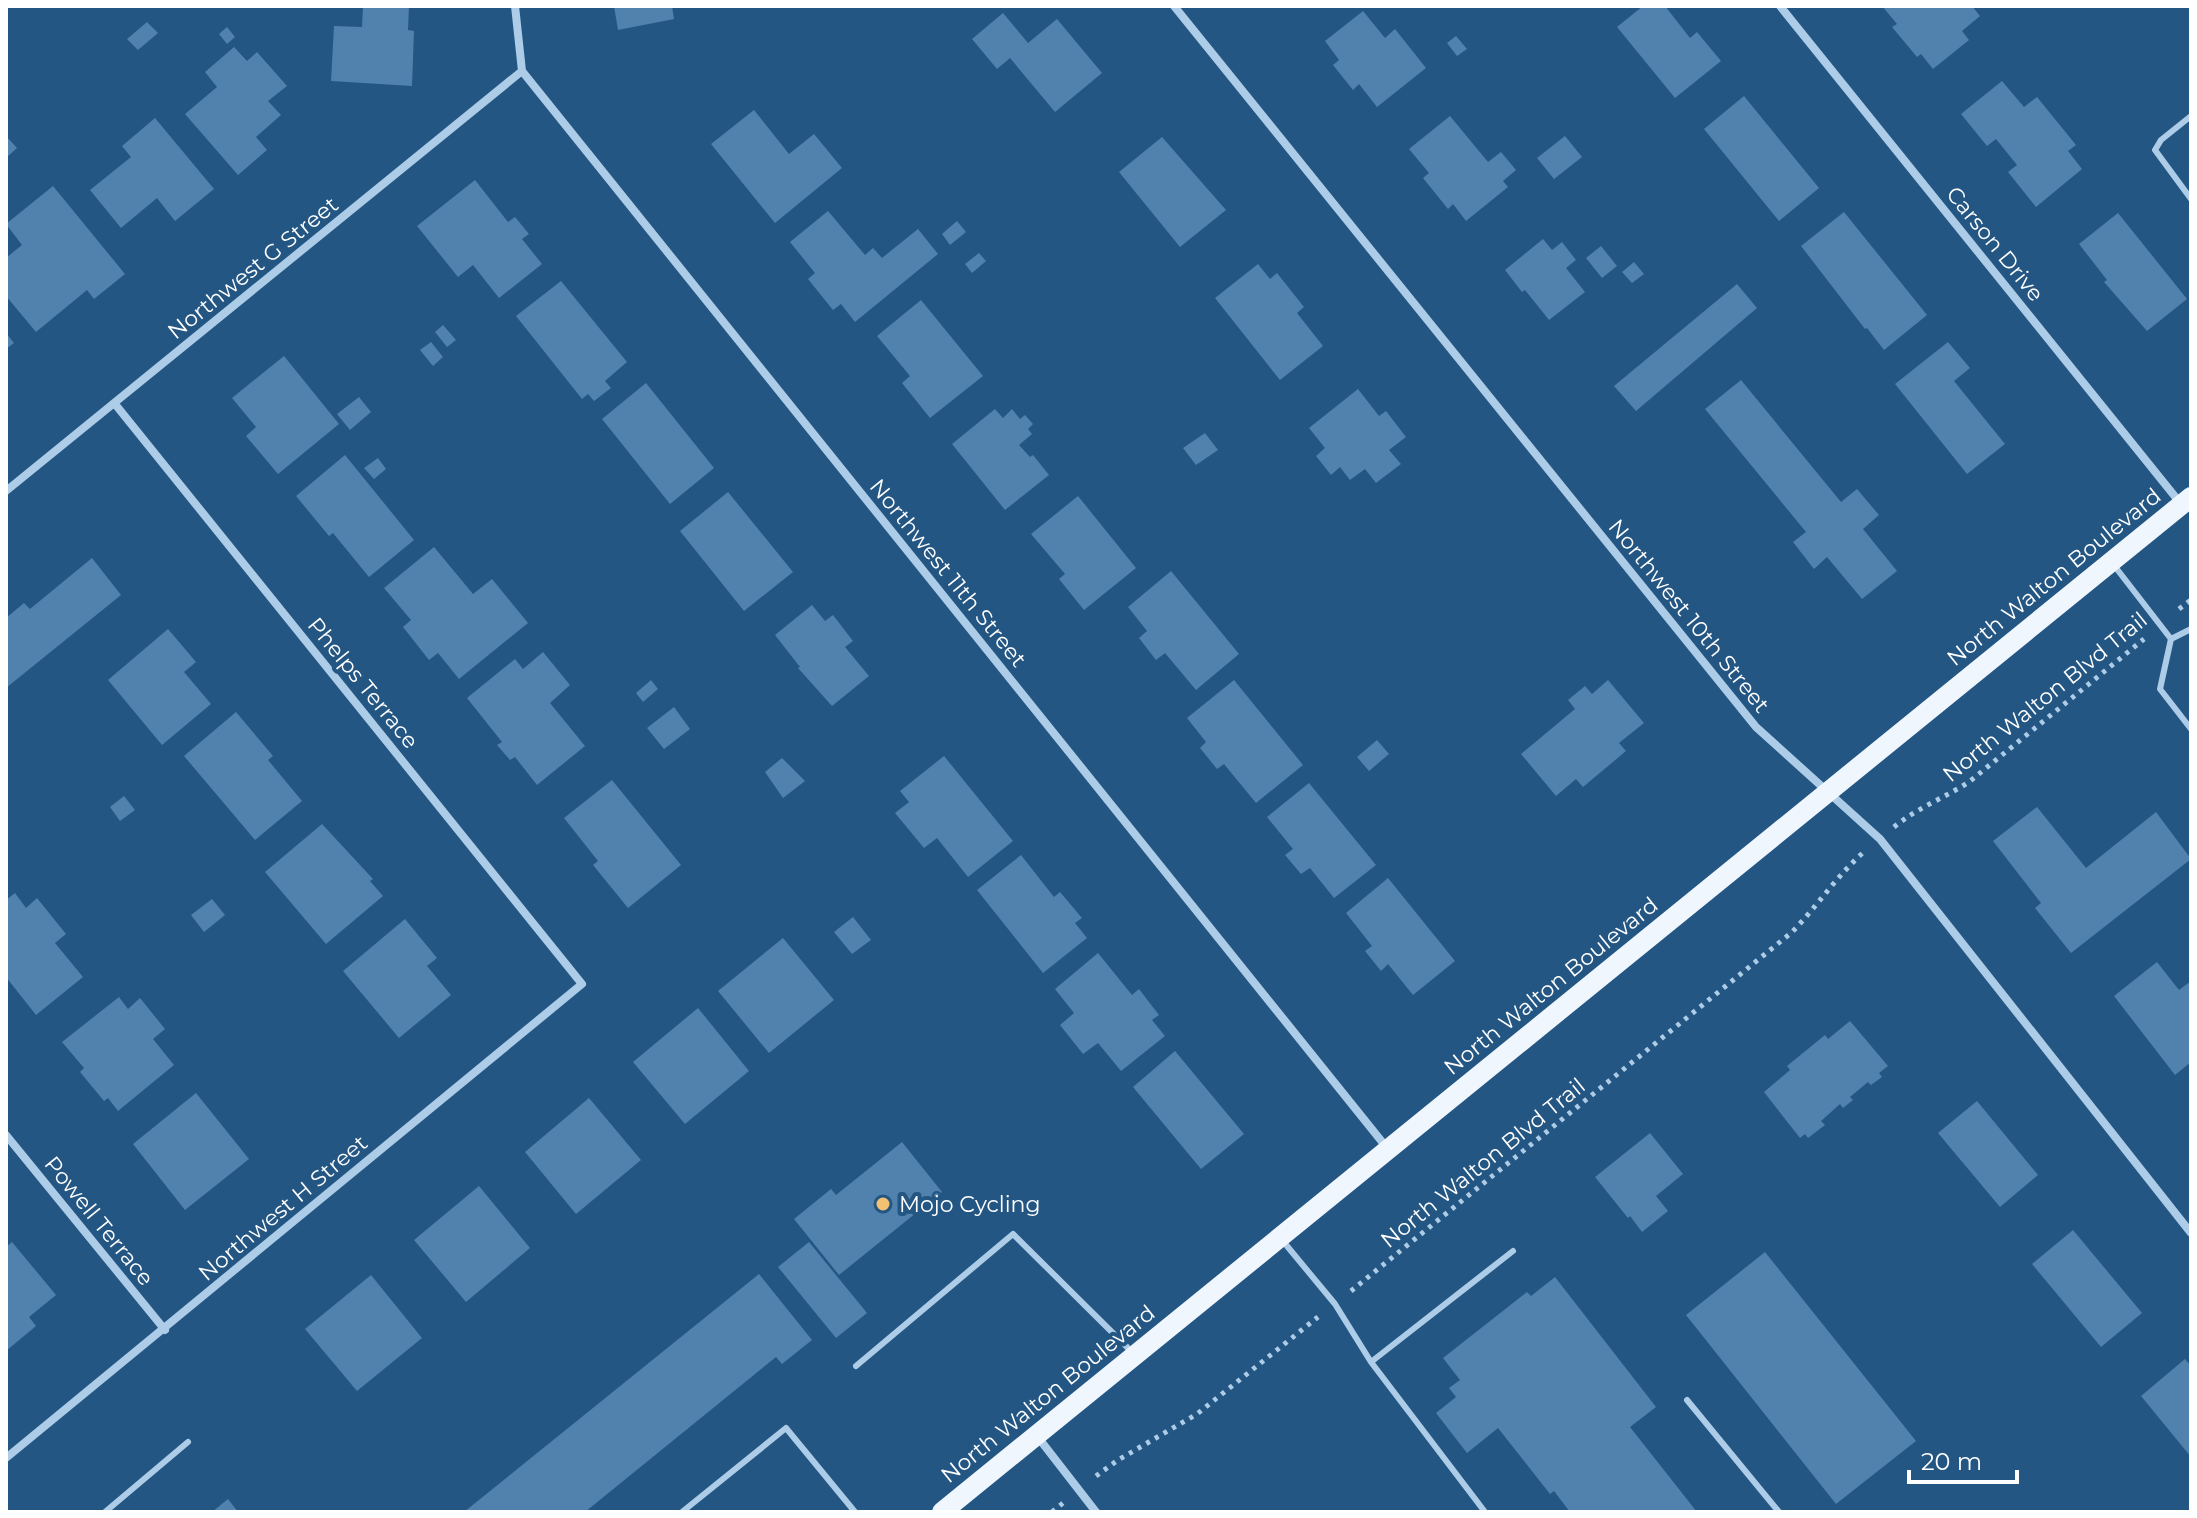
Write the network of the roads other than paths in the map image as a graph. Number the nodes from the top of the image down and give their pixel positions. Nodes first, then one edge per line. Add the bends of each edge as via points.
1 (515, 6) edge
2 (1174, 6) edge
3 (1780, 6) edge
4 (522, 71) junction
5 (2191, 116) edge
6 (2191, 199) edge
7 (115, 404) junction
8 (6, 491) edge
9 (2186, 501) edge
10 (2111, 561) junction
11 (2191, 629) edge
12 (2171, 639) junction
13 (2191, 729) edge
14 (1827, 792) junction
15 (582, 984) joint
16 (6, 1135) edge
17 (1388, 1149) junction
18 (2191, 1233) edge
19 (1279, 1237) junction
20 (1513, 1251) dead end
21 (165, 1330) junction
22 (1135, 1355) junction
23 (1371, 1362) junction
24 (856, 1366) dead end
25 (1687, 1400) dead end
26 (1036, 1435) junction
27 (188, 1442) dead end
28 (6, 1458) edge
29 (105, 1512) edge
30 (682, 1512) edge
31 (855, 1512) edge
32 (942, 1512) edge
33 (1096, 1512) edge
34 (1485, 1512) edge
35 (1779, 1512) edge

1 - 4 street
2 - 14 street, Northwest 10th Street via 1756,727
3 - 9 street, Carson Drive
4 - 7 street, Northwest G Street
4 - 17 street, Northwest 11th Street
5 - 6 lane via 2155,150
7 - 8 street, Northwest G Street
7 - 15 street, Phelps Terrace
9 - 10 main road, North Walton Boulevard
10 - 12 lane
10 - 14 main road, North Walton Boulevard
11 - 12 lane
12 - 13 lane via 2160,689
14 - 17 main road, North Walton Boulevard
14 - 18 street, Northwest 10th Street via 1880,839
15 - 21 street, Northwest H Street
16 - 21 street, Powell Terrace
17 - 19 main road, North Walton Boulevard
19 - 22 main road, North Walton Boulevard
19 - 23 lane via 1335,1304
20 - 23 lane
21 - 28 street, Northwest H Street
22 - 24 lane via 1013,1234
22 - 26 main road, North Walton Boulevard
23 - 34 lane
25 - 35 lane
26 - 32 main road, North Walton Boulevard
26 - 33 street
27 - 29 lane
30 - 31 lane via 786,1428

